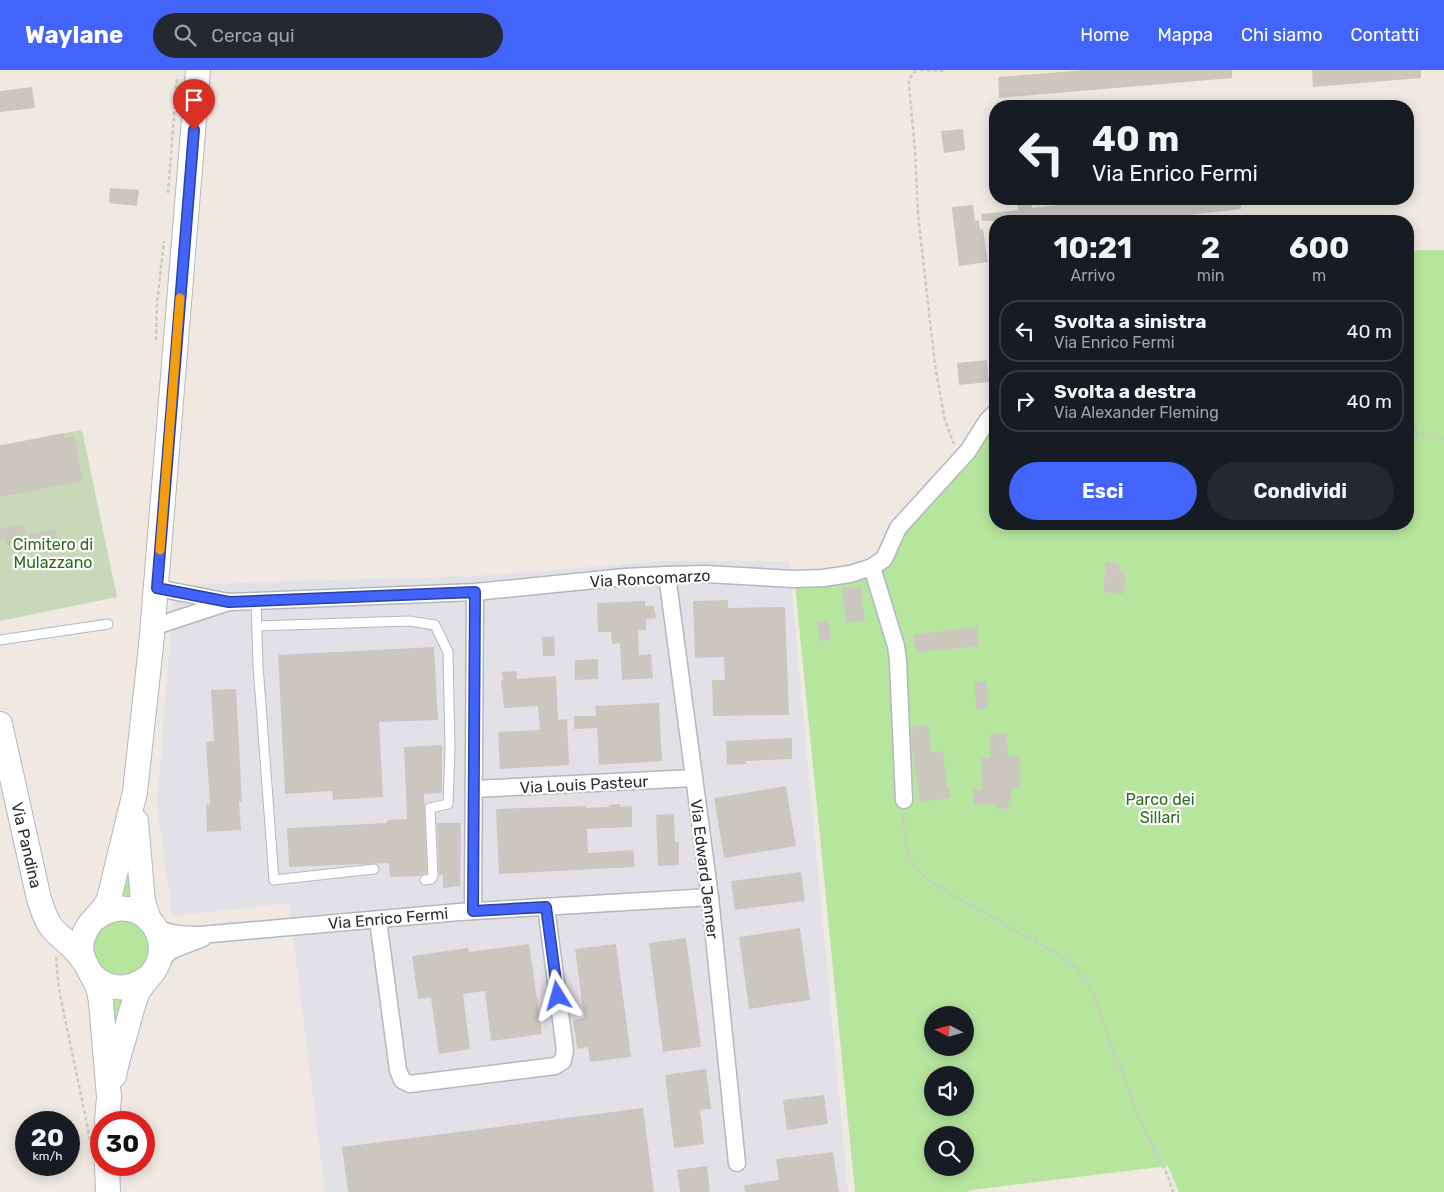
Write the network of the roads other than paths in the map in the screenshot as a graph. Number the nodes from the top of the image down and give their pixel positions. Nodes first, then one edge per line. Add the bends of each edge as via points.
1 (198, 70) edge
2 (989, 418) edge
3 (872, 568) junction
4 (667, 576) junction
5 (157, 588) junction
6 (475, 592) junction
7 (256, 601) junction
8 (229, 602) junction
9 (108, 624) dead end
10 (257, 626) junction
11 (153, 627) junction
12 (0, 640) edge
13 (0, 724) edge
14 (694, 778) junction
15 (474, 789) junction
16 (134, 792) junction
17 (904, 800) road end
18 (374, 869) dead end
19 (425, 880) dead end
20 (710, 897) junction
21 (42, 906) junction
22 (546, 907) junction
23 (473, 911) junction
24 (94, 919) junction
25 (378, 920) junction
26 (151, 922) junction
27 (217, 934) junction
28 (88, 967) junction
29 (152, 972) junction
30 (109, 1097) junction
31 (108, 1111) edge
32 (737, 1163) dead end
33 (104, 1176) edge
34 (108, 1192) edge

1 - 5 street
2 - 3 street via 968,450 898,528 884,559
3 - 4 street, Via Roncomarzo via 823,578
3 - 17 street via 896,646
4 - 6 street, Via Roncomarzo
4 - 14 street, Via Edward Jenner
5 - 8 street, Via Roncomarzo
5 - 11 street
6 - 7 street, Via Roncomarzo
6 - 15 street
7 - 8 street, Via Roncomarzo
7 - 10 lane
8 - 11 street, Via Roncomarzo
9 - 12 lane
10 - 18 lane via 274,880
10 - 19 lane via 409,621 435,625 448,652 449,785 448,804 430,808 433,876
11 - 16 street
13 - 21 street, Via Pandina
14 - 15 street, Via Louis Pasteur
14 - 20 street, Via Edward Jenner
15 - 23 street
16 - 24 street via 109,899
16 - 26 street via 142,894
20 - 22 street, Via Enrico Fermi
20 - 32 street, Via Edward Jenner
21 - 24 street, Via Pandina via 63,919 76,922
21 - 28 street, Via Pandina via 51,927 75,948
22 - 23 street, Via Enrico Fermi
22 - 25 street via 565,1050 563,1061 555,1066 410,1084 402,1080 398,1070
23 - 25 street, Via Enrico Fermi
24 - 26 street via 109,910 125,909 138,912
24 - 28 street via 82,942
25 - 27 street, Via Enrico Fermi
26 - 27 street, Via Enrico Fermi via 176,934
26 - 29 street via 160,937 161,946 160,957
27 - 29 street, Via Enrico Fermi via 177,947
28 - 29 street via 104,984 120,988 137,985
28 - 30 street via 101,1002
29 - 30 street via 135,999
30 - 31 street
33 - 34 street

